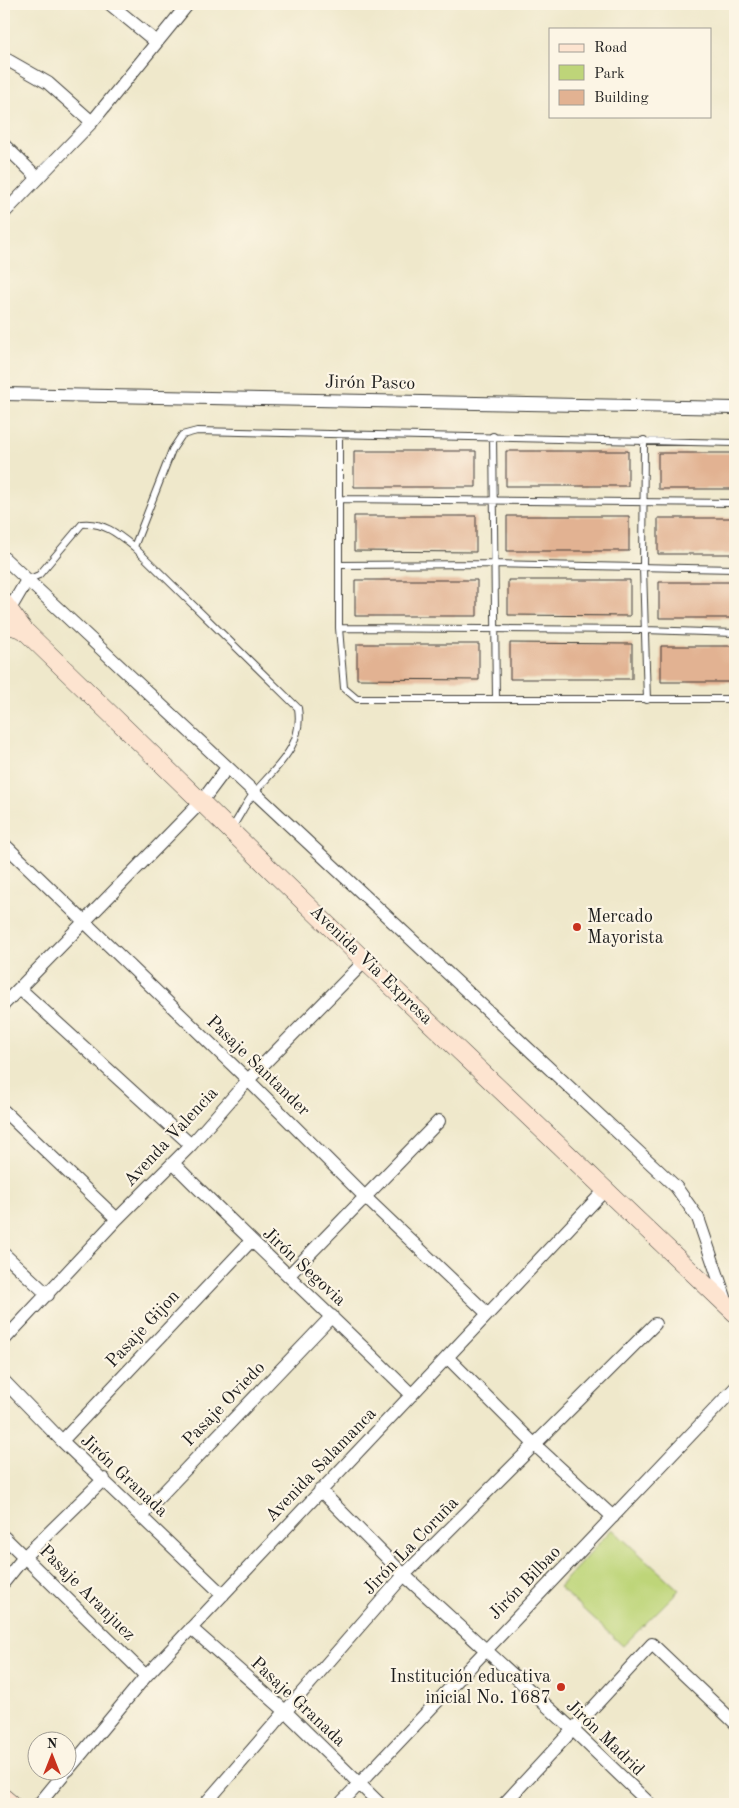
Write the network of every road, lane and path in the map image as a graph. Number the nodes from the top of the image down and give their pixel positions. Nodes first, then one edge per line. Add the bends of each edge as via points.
1 (110, 4) edge
2 (188, 4) edge
3 (155, 41) junction
4 (4, 58) edge
5 (92, 122) junction
6 (4, 145) edge
7 (38, 178) junction
8 (4, 213) edge
9 (4, 394) edge
10 (735, 408) edge
11 (339, 433) junction
12 (493, 436) junction
13 (644, 440) junction
14 (735, 443) edge
15 (339, 499) junction
16 (493, 500) junction
17 (643, 502) junction
18 (735, 503) edge
19 (134, 547) junction
20 (4, 558) edge
21 (493, 564) junction
22 (339, 565) junction
23 (643, 568) junction
24 (735, 569) edge
25 (27, 580) junction
26 (5, 612) edge
27 (339, 628) junction
28 (494, 628) junction
29 (645, 630) junction
30 (735, 633) edge
31 (496, 699) junction
32 (735, 699) edge
33 (648, 700) junction
34 (226, 769) junction
35 (254, 794) junction
36 (202, 802) junction
37 (231, 830) junction
38 (4, 844) edge
39 (84, 922) junction
40 (365, 960) junction
41 (20, 989) junction
42 (4, 1004) edge
43 (248, 1080) junction
44 (4, 1111) edge
45 (439, 1121) dead end
46 (191, 1145) junction
47 (173, 1163) junction
48 (606, 1189) junction
49 (365, 1197) junction
50 (118, 1219) junction
51 (250, 1241) junction
52 (4, 1254) edge
53 (289, 1275) junction
54 (48, 1295) junction
55 (732, 1309) edge
56 (488, 1314) junction
57 (332, 1316) junction
58 (655, 1324) dead end
59 (4, 1340) edge
60 (447, 1357) junction
61 (4, 1380) edge
62 (735, 1388) edge
63 (412, 1394) junction
64 (62, 1441) junction
65 (535, 1445) junction
66 (104, 1479) junction
67 (320, 1490) junction
68 (142, 1515) junction
69 (613, 1517) junction
70 (4, 1537) edge
71 (25, 1556) junction
72 (404, 1576) junction
73 (4, 1582) edge
74 (223, 1595) junction
75 (191, 1628) junction
76 (484, 1650) junction
77 (146, 1676) junction
78 (284, 1710) junction
79 (735, 1723) edge
80 (572, 1729) junction
81 (78, 1757) edge
82 (59, 1780) edge
83 (358, 1783) junction
84 (4, 1798) edge
85 (11, 1804) edge
86 (39, 1804) edge
87 (205, 1804) edge
88 (340, 1804) edge
89 (380, 1804) edge
90 (504, 1804) edge
91 (650, 1804) edge

1 - 3 street
2 - 3 street
3 - 5 street
4 - 5 street via 48,83
5 - 7 street
6 - 7 street
7 - 8 street
9 - 10 street, Jirón Pasco
11 - 12 lane
11 - 15 lane
11 - 19 lane via 197,431 182,436 172,450
12 - 13 lane
12 - 16 lane
13 - 14 lane
13 - 17 lane
15 - 16 lane
15 - 22 lane
16 - 17 lane
16 - 21 lane
17 - 18 lane
17 - 23 lane
19 - 25 lane via 113,531 95,523 82,524 39,575
19 - 35 lane via 298,708 300,723 294,743
20 - 25 street
21 - 22 lane
21 - 23 lane
21 - 28 lane
22 - 27 lane
23 - 24 lane
23 - 29 lane
25 - 26 street
25 - 34 street
26 - 36 main road, Avenida Via Expresa
27 - 28 lane
27 - 31 lane via 344,688 356,699
28 - 29 lane
28 - 31 lane
29 - 30 lane
29 - 33 lane
31 - 33 lane
32 - 33 lane
34 - 35 street
34 - 36 street
35 - 37 lane
35 - 55 street via 676,1187 698,1218
36 - 37 main road, Avenida Via Expresa
36 - 39 street
37 - 40 main road, Avenida Via Expresa
38 - 39 street, Pasaje Santander
39 - 41 street
39 - 43 street, Pasaje Santander
40 - 43 street, Avenda Valencia
40 - 48 main road, Avenida Via Expresa
41 - 42 street
41 - 46 street
43 - 46 street, Avenda Valencia
43 - 49 street, Pasaje Santander
44 - 50 street
45 - 49 street
46 - 47 street, Avenda Valencia
47 - 50 street, Avenda Valencia
47 - 51 street, Jirón Segovia
48 - 55 main road, Avenida Via Expresa
48 - 56 street, Avenida Salamanca
49 - 53 street
49 - 56 street, Pasaje Santander
50 - 54 street, Avenda Valencia
51 - 53 street, Jirón Segovia
51 - 64 street, Pasaje Gijon
52 - 54 street
53 - 57 street, Jirón Segovia
54 - 59 street, Avenda Valencia
56 - 60 street, Avenida Salamanca
57 - 63 street, Jirón Segovia
57 - 68 street, Pasaje Oviedo
58 - 65 street, Jirón La Coruña
60 - 63 street, Avenida Salamanca
60 - 65 street
61 - 64 street, Jirón Granada
62 - 69 street, Jirón Bilbao
63 - 67 street, Avenida Salamanca
64 - 66 street, Jirón Granada
65 - 69 street
65 - 72 street, Jirón La Coruña
66 - 68 street, Jirón Granada
66 - 71 street
67 - 72 street, Jirón Madrid
67 - 74 street, Avenida Salamanca
68 - 74 street, Jirón Granada
69 - 76 street, Jirón Bilbao
70 - 71 street, Pasaje Aranjuez
71 - 73 street
71 - 77 street, Pasaje Aranjuez
72 - 76 street, Jirón Madrid
72 - 78 street, Jirón La Coruña
74 - 75 street, Avenida Salamanca
75 - 77 street, Avenida Salamanca
75 - 78 street, Pasaje Granada
76 - 80 street, Jirón Madrid
76 - 83 street, Jirón Bilbao
77 - 81 street, Avenida Salamanca
78 - 83 street, Pasaje Granada
78 - 87 street, Jirón La Coruña
79 - 80 street via 652,1644
80 - 90 street
80 - 91 street, Jirón Madrid
82 - 86 street, Avenida Salamanca
83 - 88 street, Jirón Bilbao
83 - 89 street, Pasaje Granada
84 - 85 main road

